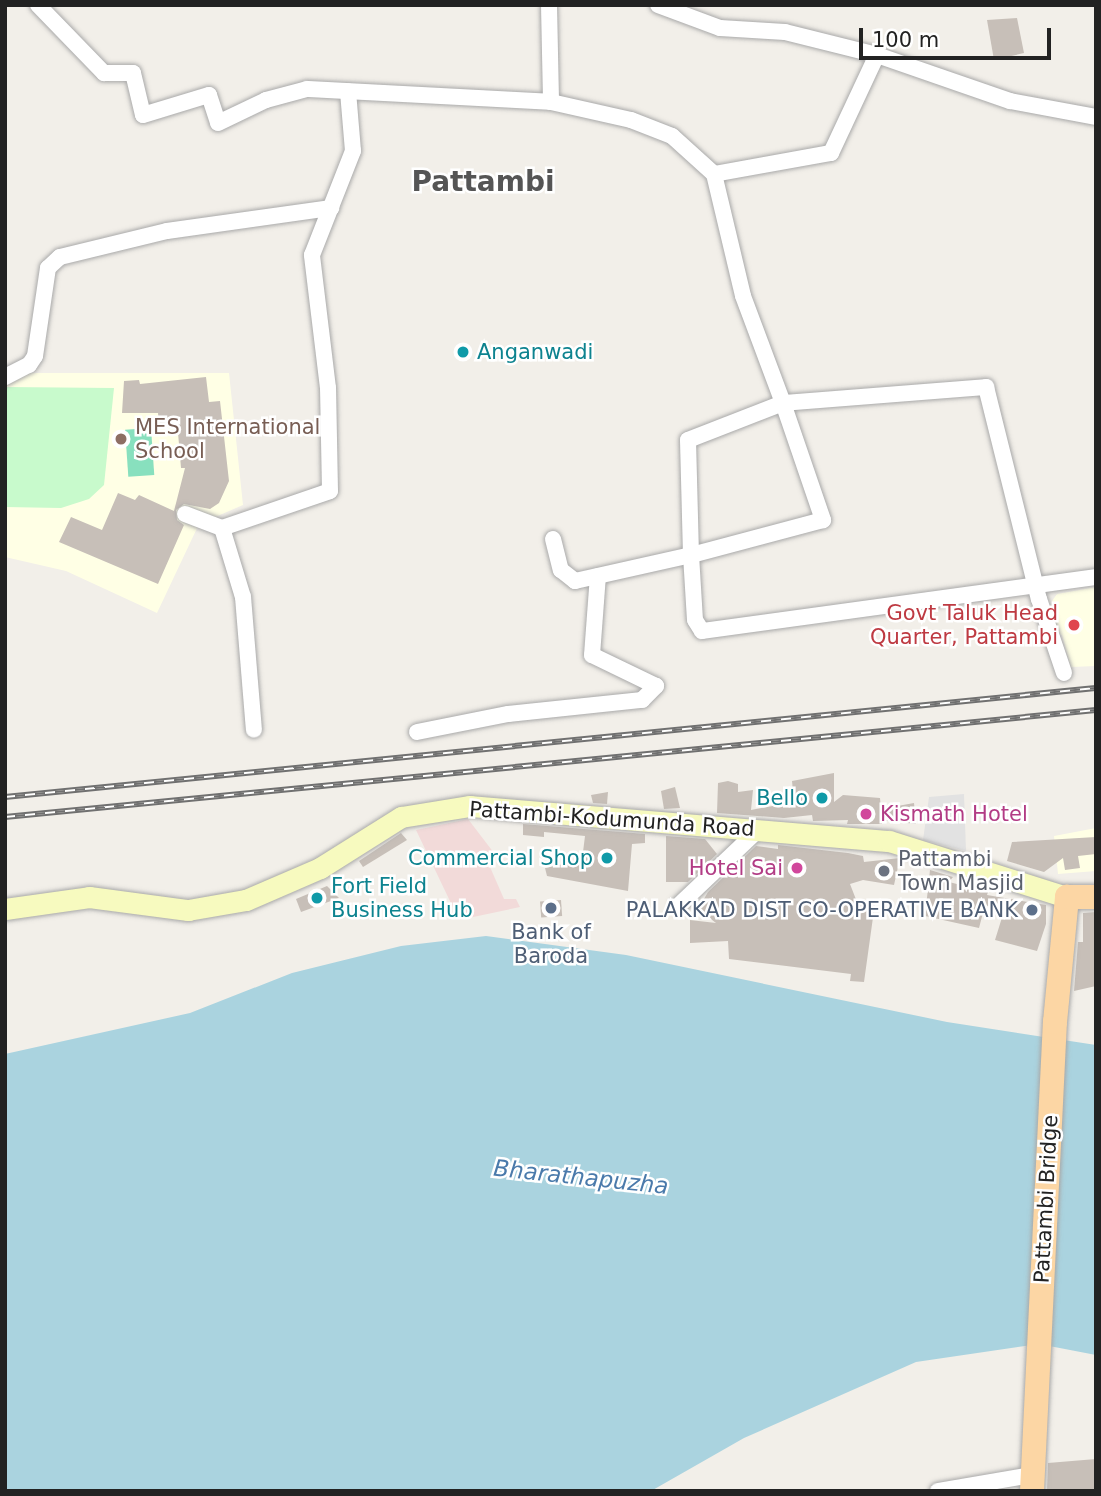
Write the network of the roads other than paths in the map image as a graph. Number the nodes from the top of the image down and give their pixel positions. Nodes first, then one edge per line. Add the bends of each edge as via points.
1 (38, 5) edge
2 (550, 5) edge
3 (658, 5) edge
4 (877, 55) junction
5 (348, 91) junction
6 (551, 102) junction
7 (1096, 117) edge
8 (714, 174) junction
9 (331, 208) junction
10 (5, 377) edge
11 (783, 403) junction
12 (185, 514) dead end
13 (222, 528) junction
14 (553, 539) dead end
15 (691, 555) junction
16 (598, 576) junction
17 (1096, 576) edge
18 (1038, 584) junction
19 (1064, 673) dead end
20 (254, 730) dead end
21 (417, 732) dead end
22 (758, 830) junction
23 (1067, 897) junction
24 (1096, 897) edge
25 (680, 905) dead end
26 (5, 909) edge
27 (1032, 1483) edge
28 (938, 1491) edge

1 - 5 street via 104,73 133,73 143,115 209,95 218,123 267,100 307,89
2 - 6 street
3 - 4 street via 720,28 785,32
4 - 7 street via 1010,101
4 - 8 street via 831,153
5 - 6 street
5 - 9 street via 353,151
6 - 8 street via 631,120 672,136
8 - 11 street via 743,296
9 - 10 street via 167,231 60,257 48,268 35,356 29,365
9 - 13 street via 312,255 328,388 330,491
11 - 15 street via 688,440
11 - 15 street via 823,520
11 - 18 street via 986,387
12 - 13 street
13 - 20 street via 243,597
14 - 16 street via 561,570 575,581
15 - 16 street
15 - 18 street via 695,620 702,631
16 - 21 street via 593,655 656,686 642,700 508,714
17 - 18 street
18 - 19 street
22 - 23 main road, Pattambi-Kodumunda Road via 890,841
22 - 25 street
22 - 26 main road, Pattambi-Kodumunda Road via 470,806 401,817 320,868 246,900 188,910 89,897
23 - 24 main road
23 - 27 main road, Pattambi Bridge via 1055,1022
27 - 28 street

